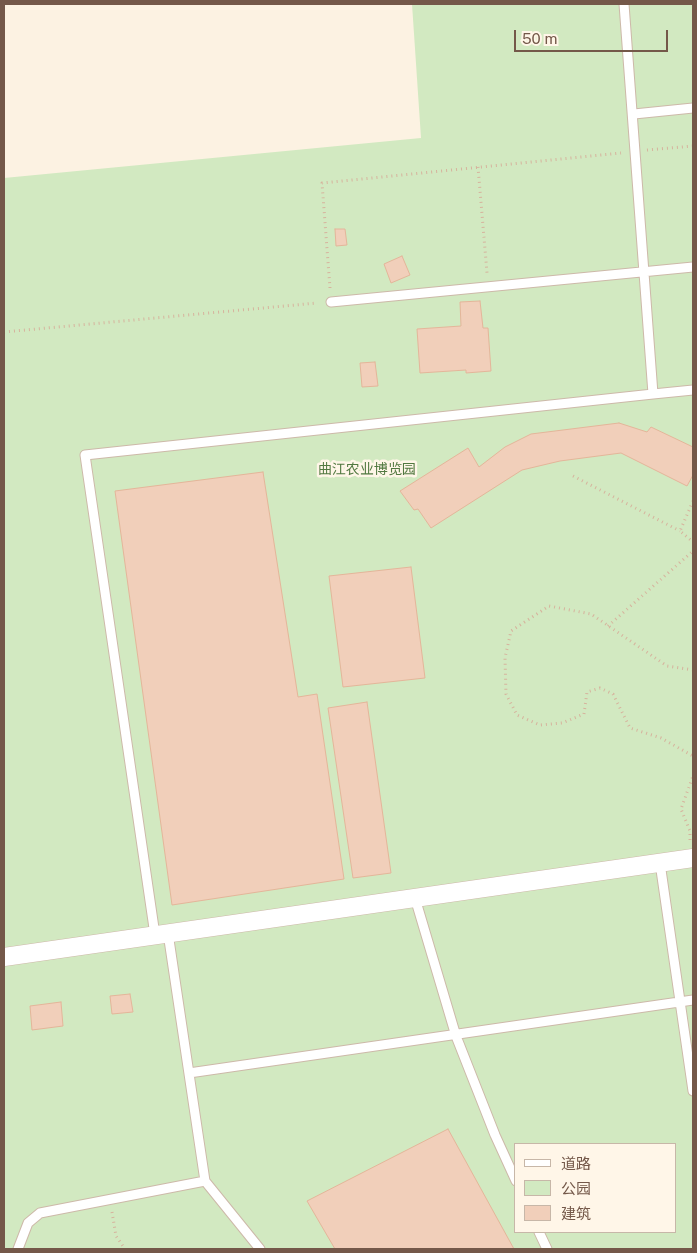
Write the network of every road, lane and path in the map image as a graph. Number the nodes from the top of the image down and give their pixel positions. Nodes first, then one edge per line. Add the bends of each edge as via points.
1 (624, 4) edge
2 (693, 108) edge
3 (634, 114) junction
4 (693, 146) edge
5 (637, 151) junction
6 (478, 167) junction
7 (693, 267) edge
8 (645, 272) junction
9 (488, 287) junction
10 (331, 302) junction
11 (4, 332) edge
12 (693, 390) edge
13 (653, 394) junction
14 (573, 476) dead end
15 (693, 501) edge
16 (680, 531) junction
17 (693, 542) edge
18 (693, 551) edge
19 (608, 626) junction
20 (693, 670) edge
21 (693, 756) edge
22 (693, 776) edge
23 (692, 858) edge
24 (660, 863) junction
25 (416, 898) junction
26 (161, 934) junction
27 (4, 957) edge
28 (693, 1000) edge
29 (680, 1002) junction
30 (456, 1036) junction
31 (189, 1073) junction
32 (693, 1091) edge
33 (514, 1177) edge
34 (205, 1180) junction
35 (110, 1199) junction
36 (539, 1233) edge
37 (18, 1249) edge
38 (125, 1249) edge
39 (260, 1249) edge
40 (547, 1249) edge

1 - 3 lane
2 - 3 lane
3 - 5 lane
4 - 5 path
5 - 6 path
5 - 8 lane
6 - 9 path
6 - 10 path via 322,182
7 - 8 lane
8 - 9 lane
8 - 13 lane
9 - 10 lane
10 - 11 path
12 - 13 lane
13 - 26 lane via 85,455
14 - 16 path
15 - 16 path
16 - 17 path
18 - 19 path
19 - 20 path via 667,666
19 - 21 path via 591,614 549,606 511,631 505,658 506,694 517,715 540,725 562,723 584,714 587,692 600,688 612,694 630,728 661,738
22 - 23 path via 681,809 690,831
23 - 24 street
24 - 25 street
24 - 29 lane
25 - 26 street
25 - 30 lane
26 - 27 street
26 - 31 lane
28 - 29 lane
29 - 30 lane
29 - 32 lane
30 - 31 lane
30 - 33 lane
31 - 34 lane
34 - 35 lane
34 - 39 lane
35 - 37 lane via 40,1213 28,1223
35 - 38 path via 116,1236
36 - 40 lane

